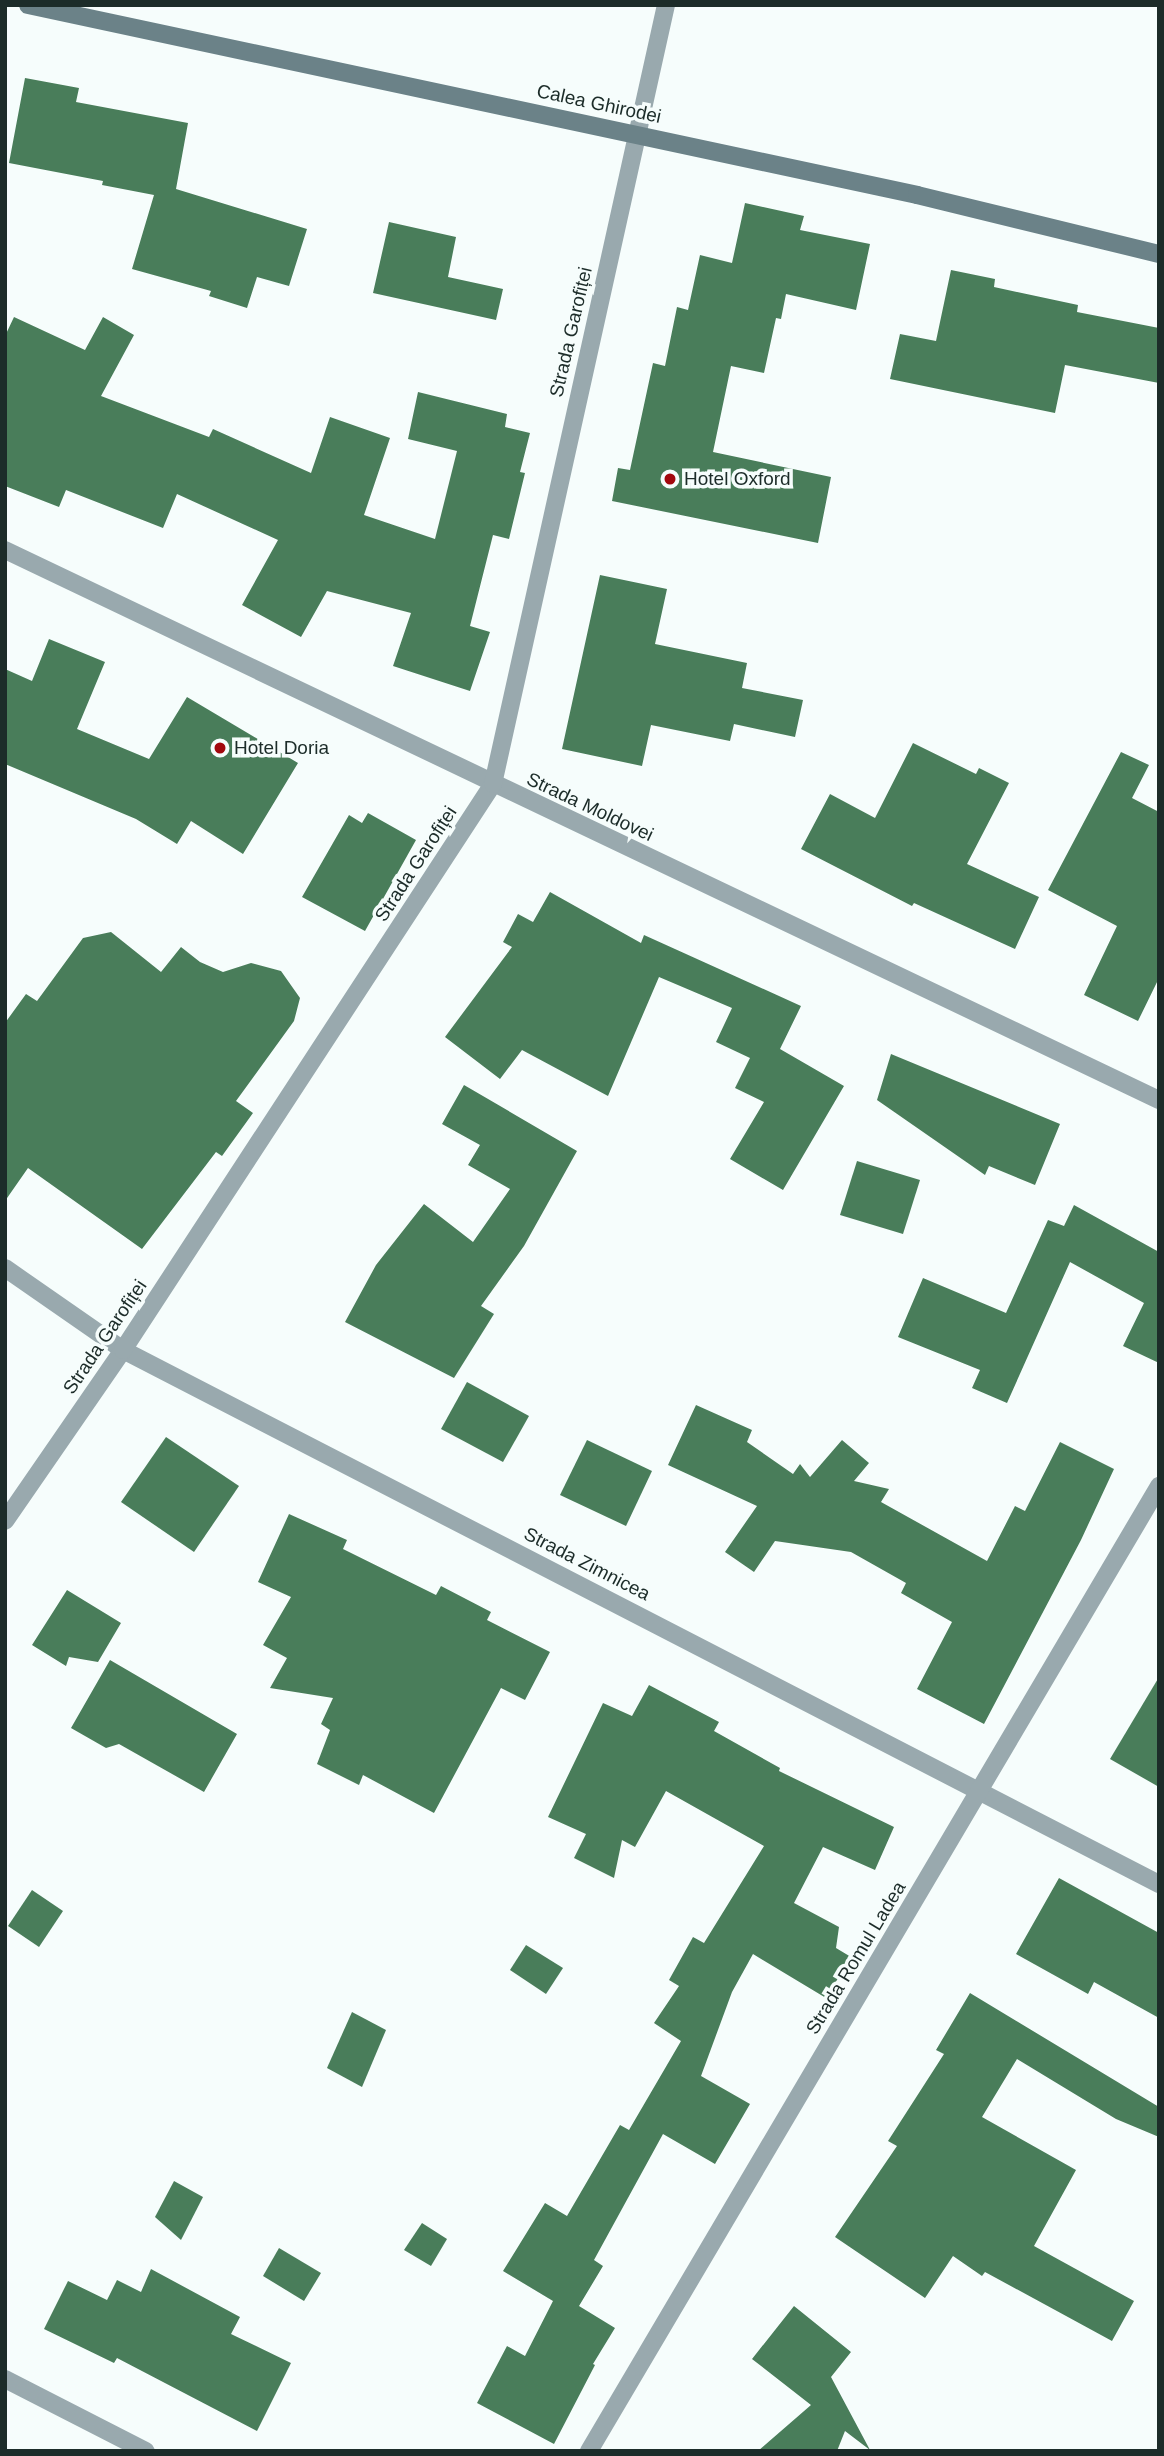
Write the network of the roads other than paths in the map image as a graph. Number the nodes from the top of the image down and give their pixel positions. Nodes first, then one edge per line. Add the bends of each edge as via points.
1 (28, 5) edge
2 (666, 5) edge
3 (637, 134) junction
4 (1159, 254) edge
5 (5, 550) edge
6 (493, 784) junction
7 (1159, 1100) edge
8 (5, 1268) edge
9 (123, 1350) junction
10 (1159, 1486) edge
11 (5, 1521) edge
12 (981, 1790) junction
13 (1159, 1884) edge
14 (5, 2379) edge
15 (146, 2451) edge
16 (589, 2451) edge

1 - 3 street, Calea Ghirodei
2 - 3 street, Strada Garofiței
3 - 4 street, Calea Ghirodei via 918,195
3 - 6 street, Strada Garofiței
5 - 6 street, Strada Moldovei
6 - 7 street, Strada Moldovei
6 - 9 street, Strada Garofiței
8 - 9 street, Strada Zimnicea
9 - 11 street, Strada Garofiței
9 - 12 street, Strada Zimnicea
10 - 12 street, Strada Romul Ladea
12 - 13 street, Strada Zimnicea
12 - 16 street, Strada Romul Ladea
14 - 15 street

